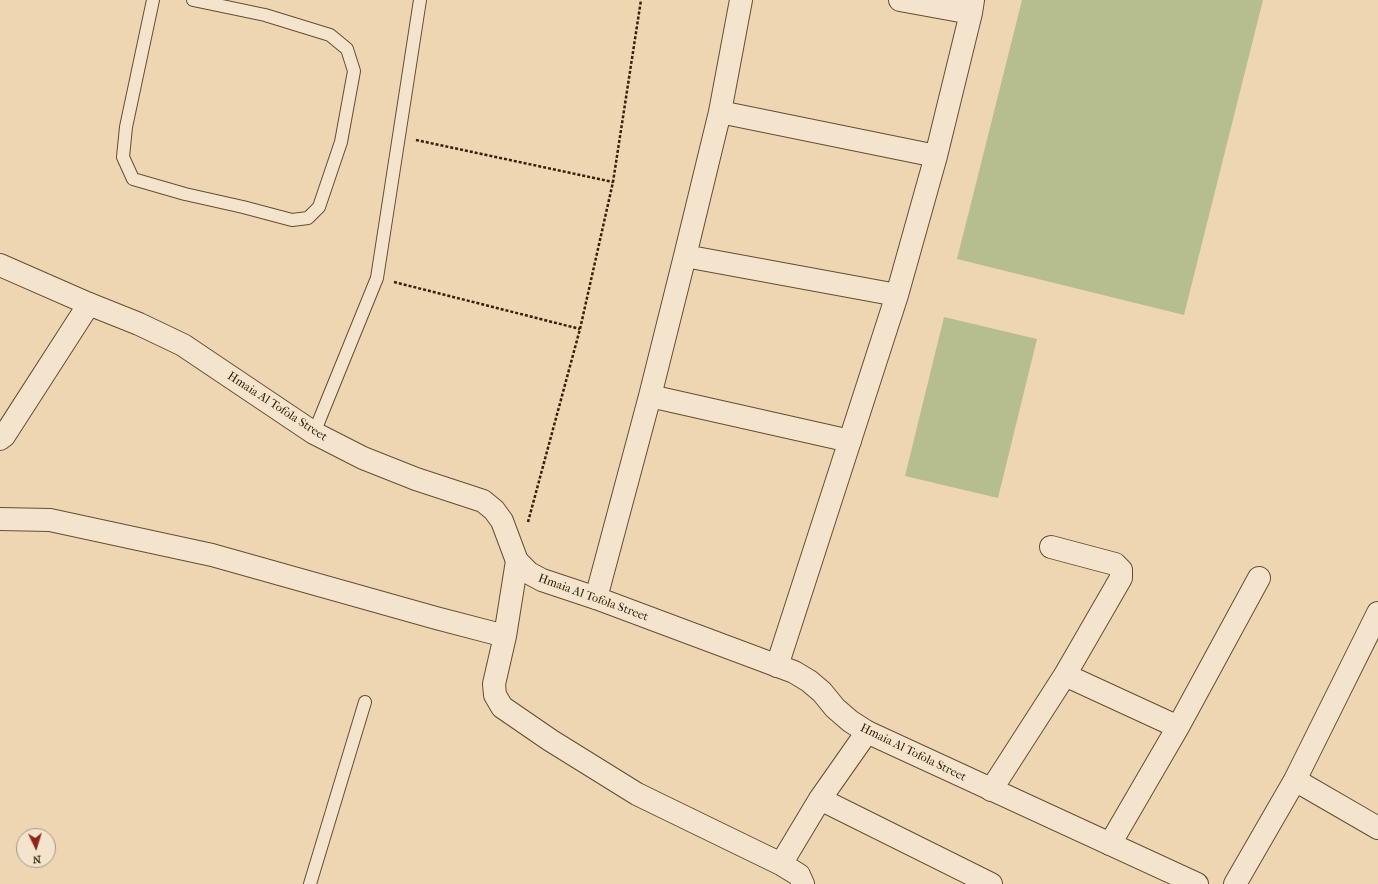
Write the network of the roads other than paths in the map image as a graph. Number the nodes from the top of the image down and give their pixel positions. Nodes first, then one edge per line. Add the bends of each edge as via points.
1 (153, 0) edge
2 (192, 0) edge
3 (420, 0) edge
4 (741, 0) edge
5 (900, 0) edge
6 (972, 7) edge
7 (720, 112) junction
8 (936, 156) junction
9 (685, 256) junction
10 (0, 265) edge
11 (897, 295) junction
12 (89, 304) junction
13 (650, 396) junction
14 (314, 433) junction
15 (0, 439) edge
16 (850, 441) junction
17 (0, 519) edge
18 (1051, 547) dead end
19 (518, 561) junction
20 (1259, 578) dead end
21 (596, 598) junction
22 (1377, 620) edge
23 (505, 636) junction
24 (777, 666) junction
25 (1065, 676) junction
26 (365, 702) dead end
27 (1178, 726) junction
28 (867, 732) junction
29 (1295, 780) junction
30 (992, 790) junction
31 (820, 799) junction
32 (1378, 828) edge
33 (1110, 844) junction
34 (781, 864) junction
35 (310, 884) edge
36 (803, 884) edge
37 (991, 884) edge
38 (1197, 884) edge
39 (1235, 884) edge

1 - 2 lane via 126,127 123,157 133,178 185,194 292,220 308,218 319,207 341,142 354,71 347,48 330,35 265,15
3 - 14 lane via 377,278
4 - 7 street
5 - 6 street
6 - 8 street
7 - 8 street
7 - 9 street
8 - 11 street
9 - 11 street
9 - 13 street
10 - 12 street, Hmaia Al Tofola Street
11 - 16 street
12 - 14 street, Hmaia Al Tofola Street via 183,345
12 - 15 street
13 - 16 street
13 - 21 street
14 - 19 street, Hmaia Al Tofola Street via 416,479 483,501 502,521
16 - 24 street
17 - 23 street via 50,520 212,555
18 - 25 street via 1115,564 1121,570 1121,578
19 - 21 street, Hmaia Al Tofola Street via 529,573 542,580
19 - 23 street
20 - 27 street
21 - 24 street, Hmaia Al Tofola Street
22 - 29 street
23 - 34 street via 494,684 495,695 502,707 637,794
24 - 28 street, Hmaia Al Tofola Street via 809,681 835,708
25 - 27 street
25 - 30 street
26 - 35 lane
27 - 33 street
28 - 30 street, Hmaia Al Tofola Street
28 - 31 street
29 - 32 street
29 - 39 street
30 - 33 street, Hmaia Al Tofola Street
31 - 34 street
31 - 37 street
33 - 38 street, Hmaia Al Tofola Street
34 - 36 street via 799,875

